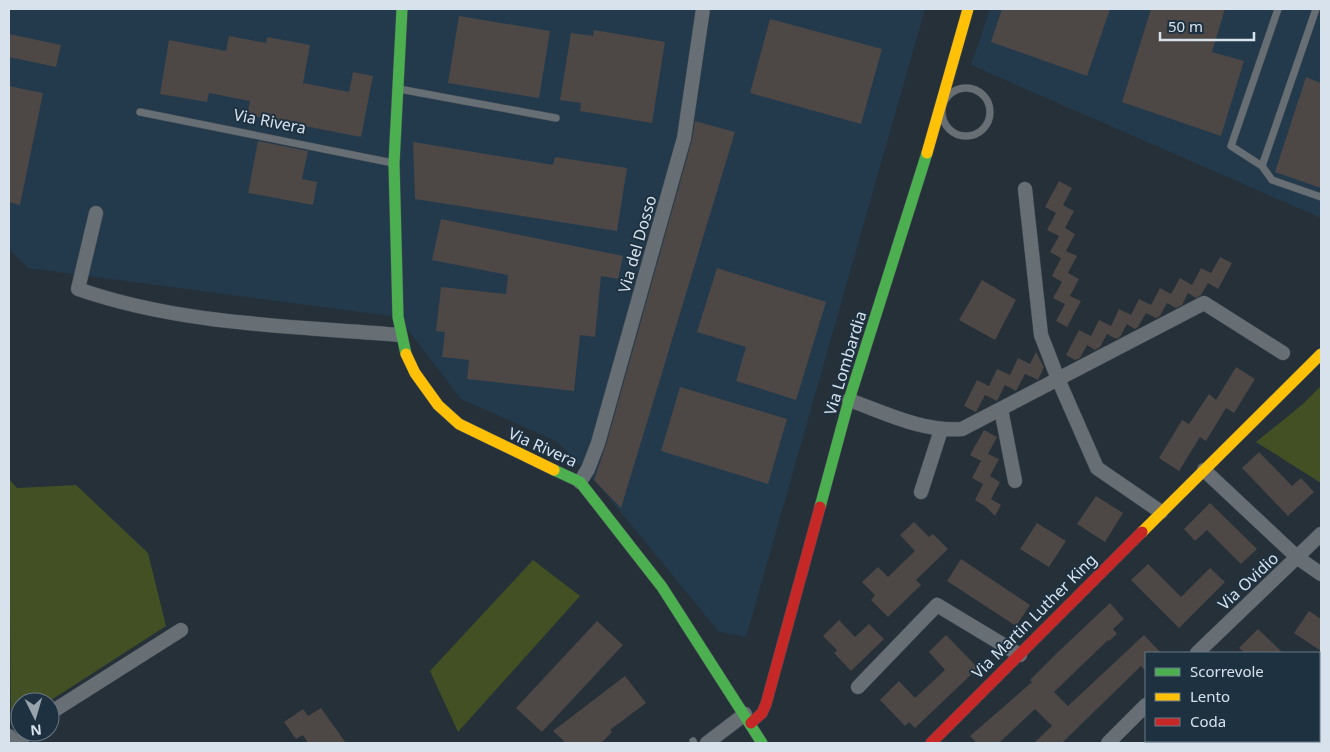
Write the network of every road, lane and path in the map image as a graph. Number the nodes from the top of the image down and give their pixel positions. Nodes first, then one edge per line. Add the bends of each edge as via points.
1 (402, 9) edge
2 (703, 9) edge
3 (968, 9) edge
4 (1278, 9) edge
5 (1316, 9) edge
6 (396, 89) junction
7 (942, 105) junction
8 (140, 112) dead end
9 (556, 118) dead end
10 (394, 163) junction
11 (1262, 166) junction
12 (1025, 189) dead end
13 (1321, 197) edge
14 (96, 213) dead end
15 (400, 335) junction
16 (1282, 353) dead end
17 (1321, 354) edge
18 (1058, 379) junction
19 (849, 400) junction
20 (1001, 409) junction
21 (941, 430) junction
22 (1204, 470) junction
23 (1015, 481) dead end
24 (580, 482) junction
25 (921, 492) dead end
26 (1161, 512) junction
27 (1321, 534) edge
28 (1298, 558) junction
29 (1321, 574) edge
30 (181, 630) dead end
31 (1200, 652) edge
32 (1020, 655) junction
33 (858, 687) dead end
34 (1145, 706) edge
35 (60, 707) edge
36 (748, 719) junction
37 (9, 736) edge
38 (18, 743) edge
39 (707, 743) edge
40 (762, 743) edge
41 (931, 743) edge
42 (1108, 743) edge

1 - 6 street, Via Rivera
2 - 24 street, Via del Dosso via 684,138 598,443
3 - 7 street, Via Lombardia
4 - 11 lane via 1231,146
5 - 11 lane
6 - 9 lane
6 - 10 street, Via Rivera
7 - 7 lane via 947,128 960,136 976,135 990,116 988,100 968,88 952,92
7 - 19 street, Via Lombardia
8 - 10 lane, Via Rivera
10 - 15 street, Via Rivera
11 - 13 lane via 1272,180
12 - 18 street via 1041,335
14 - 15 street via 78,289 200,318
15 - 24 street, Via Rivera via 415,373 449,416 471,432
16 - 18 street via 1204,303
17 - 22 street, Via Martin Luther King
18 - 20 street
18 - 26 street via 1097,468
19 - 21 street via 919,426
19 - 36 street, Via Lombardia via 766,704 762,713
20 - 21 street via 962,428
20 - 23 street
21 - 25 street
22 - 26 street, Via Martin Luther King
22 - 28 street
24 - 36 street, Via Rivera via 662,587
26 - 32 street, Via Martin Luther King
27 - 28 street, Via Ovidio
28 - 29 street
28 - 31 street, Via Ovidio
30 - 35 street
32 - 33 street via 937,605
32 - 41 street, Via Martin Luther King
34 - 42 street
36 - 39 street
36 - 40 street, Via Rivera
37 - 38 street

